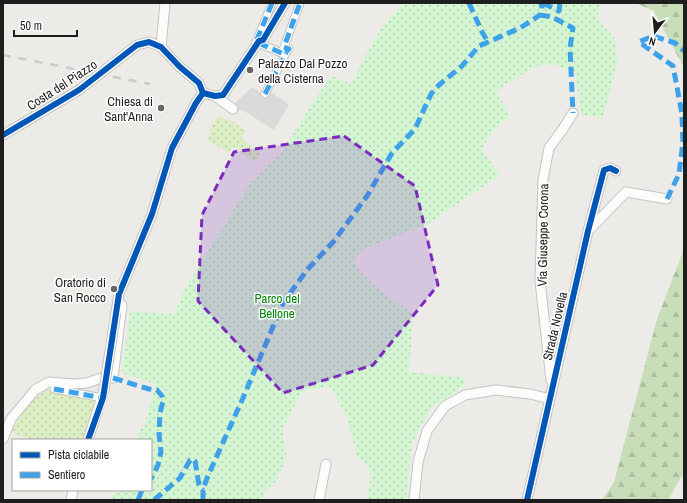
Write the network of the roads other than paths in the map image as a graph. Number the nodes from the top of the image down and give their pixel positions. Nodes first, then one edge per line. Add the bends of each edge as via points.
1 (165, 3) edge
2 (272, 3) edge
3 (285, 3) edge
4 (300, 3) edge
5 (260, 41) junction
6 (161, 47) junction
7 (286, 53) junction
8 (203, 93) junction
9 (265, 94) dead end
10 (215, 96) junction
11 (233, 109) dead end
12 (573, 113) dead end
13 (3, 135) edge
14 (616, 171) dead end
15 (667, 199) dead end
16 (588, 231) junction
17 (119, 294) junction
18 (101, 378) dead end
19 (111, 378) dead end
20 (54, 389) dead end
21 (552, 389) junction
22 (104, 394) junction
23 (550, 399) junction
24 (3, 439) edge
25 (88, 439) edge
26 (326, 464) dead end
27 (319, 500) edge
28 (414, 500) edge
29 (527, 500) edge

1 - 6 street
2 - 5 street via 256,42
3 - 5 street
4 - 7 street via 284,47 289,49
5 - 7 street
5 - 10 street via 223,95
6 - 8 street via 199,83
6 - 13 street, Costa del Piazzo via 149,42 137,45 79,90
7 - 9 street
8 - 10 street
8 - 17 street via 172,148 152,214
10 - 11 street
12 - 21 street, Via Giuseppe Corona via 549,148 543,180 540,281
14 - 16 street, Strada Novella via 610,168 604,170
15 - 16 street via 626,192
16 - 21 street, Strada Novella
17 - 19 street via 122,303
17 - 22 street, bridge
18 - 24 street via 87,383 49,382 42,386 11,419
20 - 22 street
21 - 23 street, Strada Novella
22 - 25 street
23 - 28 street via 496,390 465,395 445,406 427,431 418,462
23 - 29 street, Strada Novella
26 - 27 street

